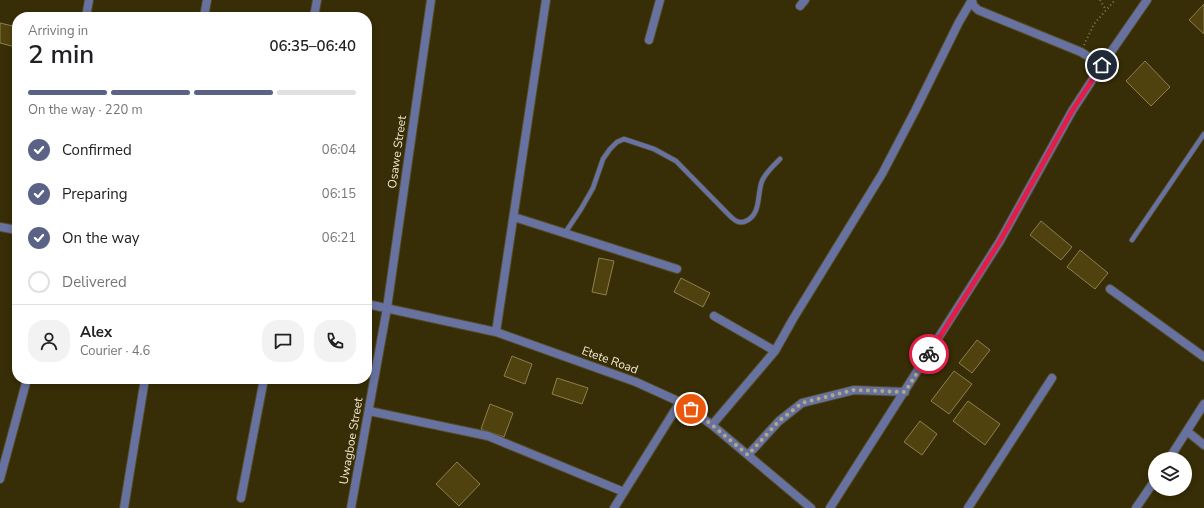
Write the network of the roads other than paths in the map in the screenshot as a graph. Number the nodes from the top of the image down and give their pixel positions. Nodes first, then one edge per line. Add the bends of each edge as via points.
1 (89, 0) edge
2 (207, 0) edge
3 (317, 0) edge
4 (431, 0) edge
5 (546, 0) edge
6 (660, 0) edge
7 (972, 0) edge
8 (1147, 0) edge
9 (87, 12) edge
10 (205, 12) edge
11 (315, 12) edge
12 (648, 40) dead end
13 (1102, 65) junction
14 (1204, 134) edge
15 (780, 159) dead end
16 (514, 217) junction
17 (0, 226) edge
18 (12, 229) edge
19 (565, 233) junction
20 (1132, 240) dead end
21 (676, 269) dead end
22 (1110, 289) dead end
23 (372, 305) edge
24 (387, 308) junction
25 (714, 316) dead end
26 (496, 332) junction
27 (775, 351) junction
28 (1204, 357) edge
29 (1052, 378) dead end
30 (26, 384) edge
31 (144, 384) edge
32 (263, 384) edge
33 (905, 392) junction
34 (680, 402) junction
35 (1204, 404) edge
36 (369, 411) junction
37 (712, 425) junction
38 (1188, 432) junction
39 (1204, 445) edge
40 (1174, 452) edge
41 (748, 455) junction
42 (0, 479) edge
43 (1148, 490) edge
44 (624, 492) junction
45 (241, 498) dead end
46 (809, 507) edge
47 (124, 508) edge
48 (351, 508) edge
49 (614, 508) edge
50 (830, 508) edge
51 (968, 508) edge
52 (1136, 508) edge

1 - 9 street
2 - 10 street
3 - 11 street
4 - 24 street, Osawe Street
5 - 16 street
6 - 12 street
7 - 13 street via 978,10 1081,52
7 - 27 street via 882,174
8 - 13 street
13 - 33 street via 1072,111 1000,241
14 - 20 lane
15 - 19 lane via 762,181 757,210 744,223 737,222 676,161 654,149 624,139 616,142 603,159 592,188
16 - 19 street
16 - 26 street
17 - 18 street
19 - 21 street
22 - 28 street
23 - 24 street, Etete Road
24 - 26 street, Etete Road
24 - 36 street, Uwagboe Street
25 - 27 street
26 - 34 street, Etete Road via 636,382
27 - 37 street
29 - 51 street
30 - 42 street
31 - 47 street
32 - 45 street
33 - 41 street via 854,390 802,403 779,421
33 - 50 street
34 - 37 street, Etete Road
34 - 44 street
35 - 38 street
36 - 44 street via 488,436
36 - 48 street, Uwagboe Street
37 - 41 street, Etete Road
38 - 39 street
38 - 40 street
41 - 46 street, Etete Road
43 - 52 street
44 - 49 street

